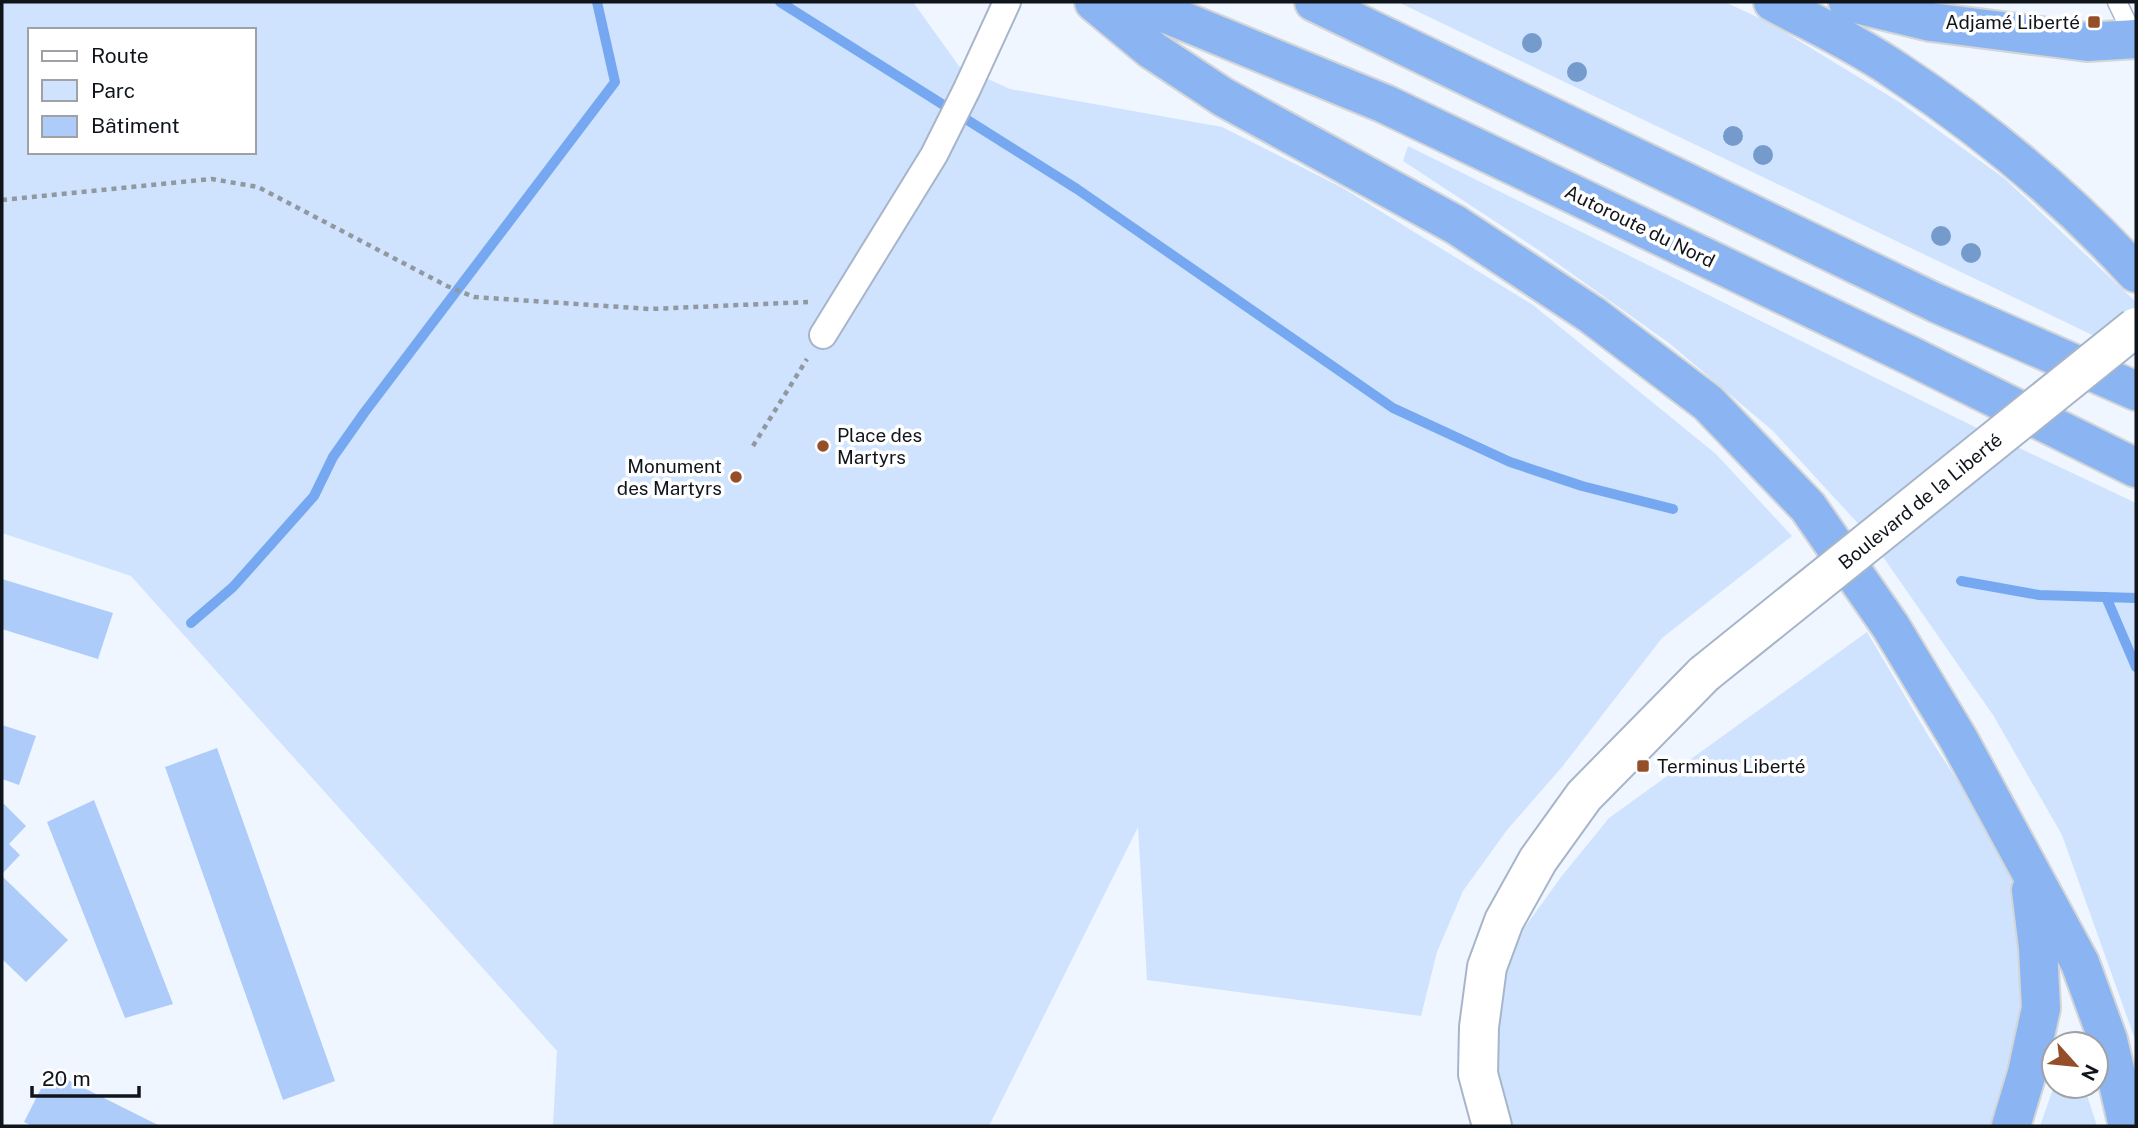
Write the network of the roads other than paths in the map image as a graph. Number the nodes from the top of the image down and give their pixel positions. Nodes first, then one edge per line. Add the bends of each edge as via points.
1 (1007, 2) edge
2 (1094, 2) edge
3 (1136, 2) edge
4 (1314, 2) edge
5 (1773, 2) edge
6 (1848, 2) edge
7 (2117, 2) edge
8 (2135, 39) edge
9 (2136, 273) edge
10 (2136, 327) edge
11 (823, 335) road end
12 (2136, 391) edge
13 (2136, 468) edge
14 (2028, 867) junction
15 (1492, 1126) edge
16 (2011, 1126) edge
17 (2128, 1126) edge

1 - 11 street via 934,155
2 - 14 highway via 1152,50 1223,97 1456,225 1592,315 1708,403 1808,507 1876,605 1959,740
3 - 13 highway, Autoroute du Nord via 1385,104
4 - 12 highway via 1936,303
5 - 9 highway via 1894,69 2006,150 2100,234
6 - 8 highway via 1931,22 2087,42
7 - 8 lane
10 - 15 street, Boulevard de la Liberté, bridge via 1704,674 1584,796 1538,860 1504,921 1487,967 1478,1074
14 - 16 highway via 2041,1008
14 - 17 highway via 2080,963 2108,1040

